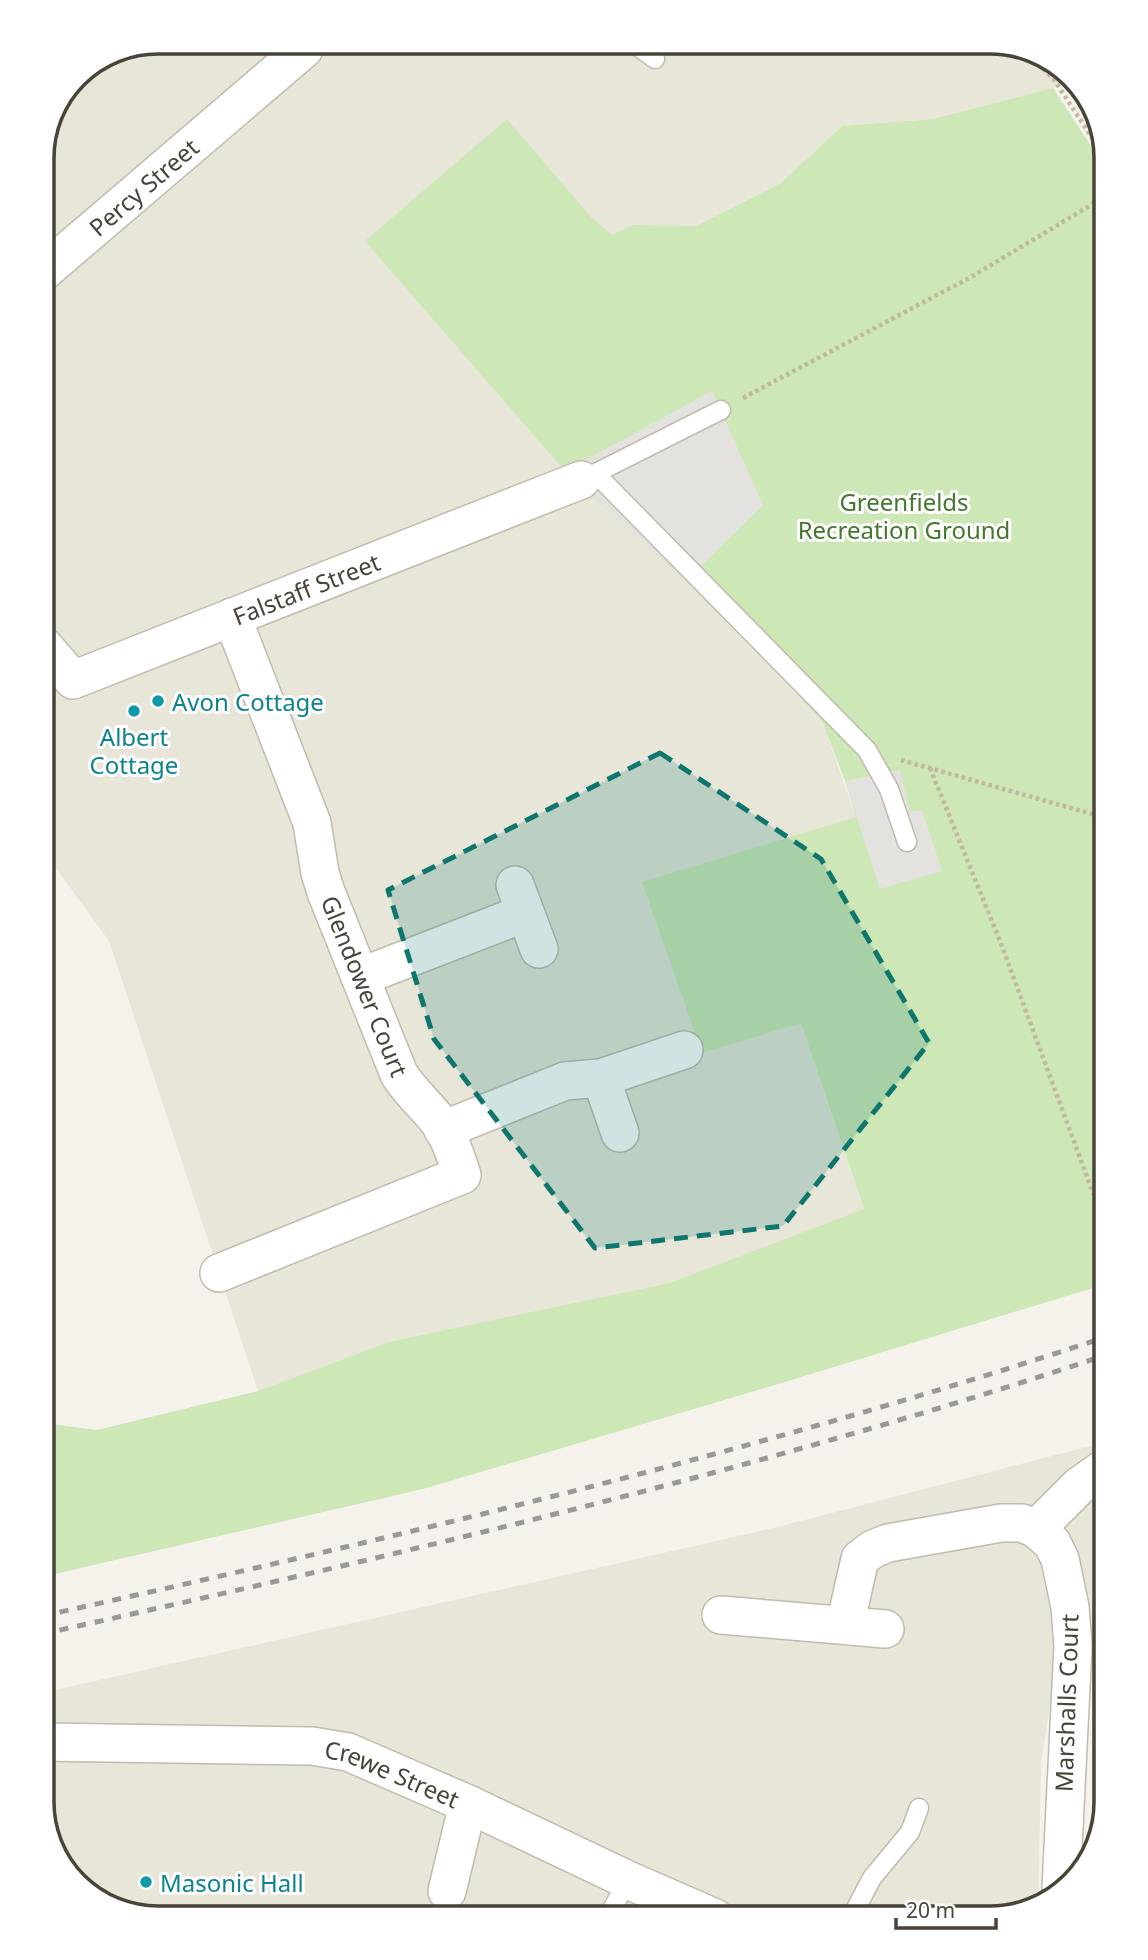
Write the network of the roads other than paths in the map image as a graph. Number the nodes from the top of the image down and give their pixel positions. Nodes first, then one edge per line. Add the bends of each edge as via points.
1 (298, 54) edge
2 (648, 54) edge
3 (655, 59) dead end
4 (54, 263) edge
5 (721, 410) road end
6 (588, 477) junction
7 (232, 617) junction
8 (54, 658) edge
9 (907, 842) dead end
10 (539, 949) dead end
11 (360, 977) junction
12 (684, 1050) dead end
13 (601, 1078) junction
14 (443, 1130) junction
15 (620, 1133) dead end
16 (219, 1273) dead end
17 (1094, 1475) edge
18 (1036, 1529) junction
19 (720, 1615) dead end
20 (845, 1625) junction
21 (885, 1629) dead end
22 (54, 1742) edge
23 (468, 1804) junction
24 (919, 1808) dead end
25 (1062, 1876) edge
26 (447, 1891) dead end
27 (663, 1906) edge
28 (857, 1906) edge

1 - 4 street, Percy Street
2 - 3 lane
5 - 6 lane
6 - 7 street, Falstaff Street
6 - 9 lane via 867,750 889,789
7 - 8 street, Falstaff Street via 73,680
7 - 11 street, Glendower Court via 312,823 320,873
10 - 11 street via 520,899
11 - 14 street, Glendower Court via 399,1074
12 - 13 street
13 - 14 street via 565,1082
13 - 15 street
14 - 16 street, Glendower Court via 462,1175
17 - 18 street
18 - 20 street via 1022,1522 1001,1523 873,1549 860,1559
18 - 25 street, Marshalls Court via 1060,1559 1072,1633
19 - 20 street
20 - 21 street
22 - 23 street, Crewe Street via 312,1746 348,1752
23 - 26 street
23 - 27 street, Crewe Street via 619,1896
24 - 28 lane via 911,1832 872,1878

